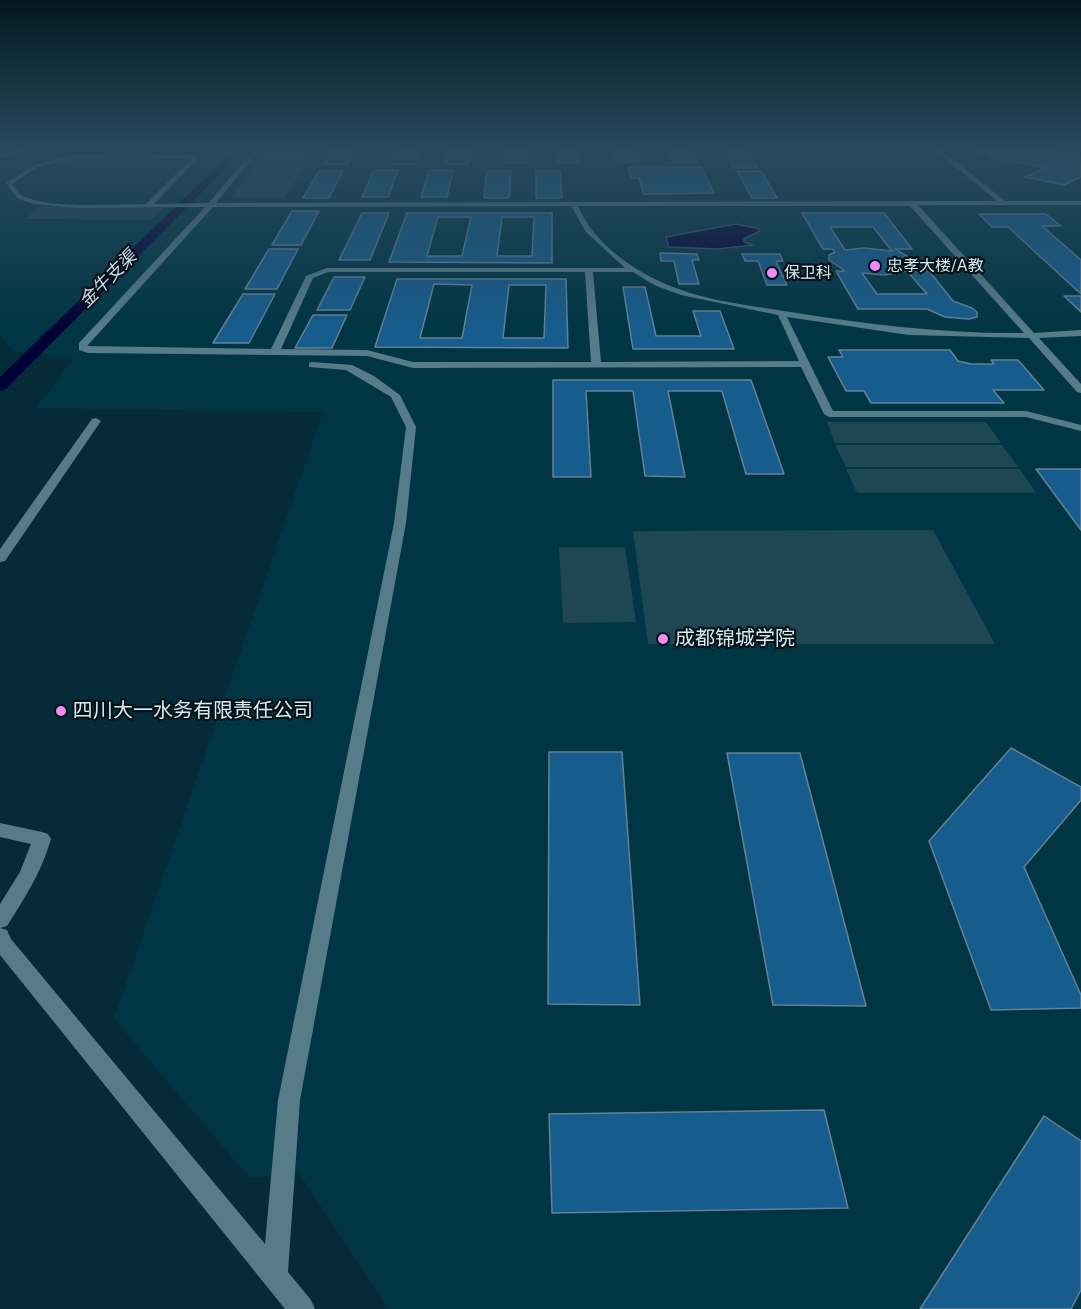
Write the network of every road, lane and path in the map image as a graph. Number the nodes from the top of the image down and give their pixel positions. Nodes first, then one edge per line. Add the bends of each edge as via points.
1 (207, 209) edge
2 (575, 209) edge
3 (918, 209) edge
4 (589, 270) junction
5 (634, 270) junction
6 (781, 313) junction
7 (1081, 333) edge
8 (1034, 336) junction
9 (274, 351) junction
10 (343, 359) junction
11 (805, 364) junction
12 (312, 365) dead end
13 (597, 365) junction
14 (1081, 390) edge
15 (96, 421) dead end
16 (1081, 428) edge
17 (0, 558) edge
18 (0, 830) edge
19 (0, 920) edge
20 (0, 936) edge
21 (275, 1275) junction
22 (302, 1309) edge

1 - 9 street via 82,348
2 - 5 street via 594,238
3 - 8 street
4 - 5 street
4 - 9 street via 327,270 310,276
4 - 13 street
5 - 6 street via 670,289
6 - 8 street via 924,334
6 - 11 street
7 - 8 street
8 - 14 street
9 - 10 street
10 - 12 street
10 - 13 street via 367,352 413,365
10 - 21 street via 348,367 395,395 411,427 399,523 289,1100
11 - 13 street
11 - 16 street via 829,414 1026,414
15 - 17 street
18 - 19 street via 42,839 27,882
20 - 21 street
21 - 22 street

